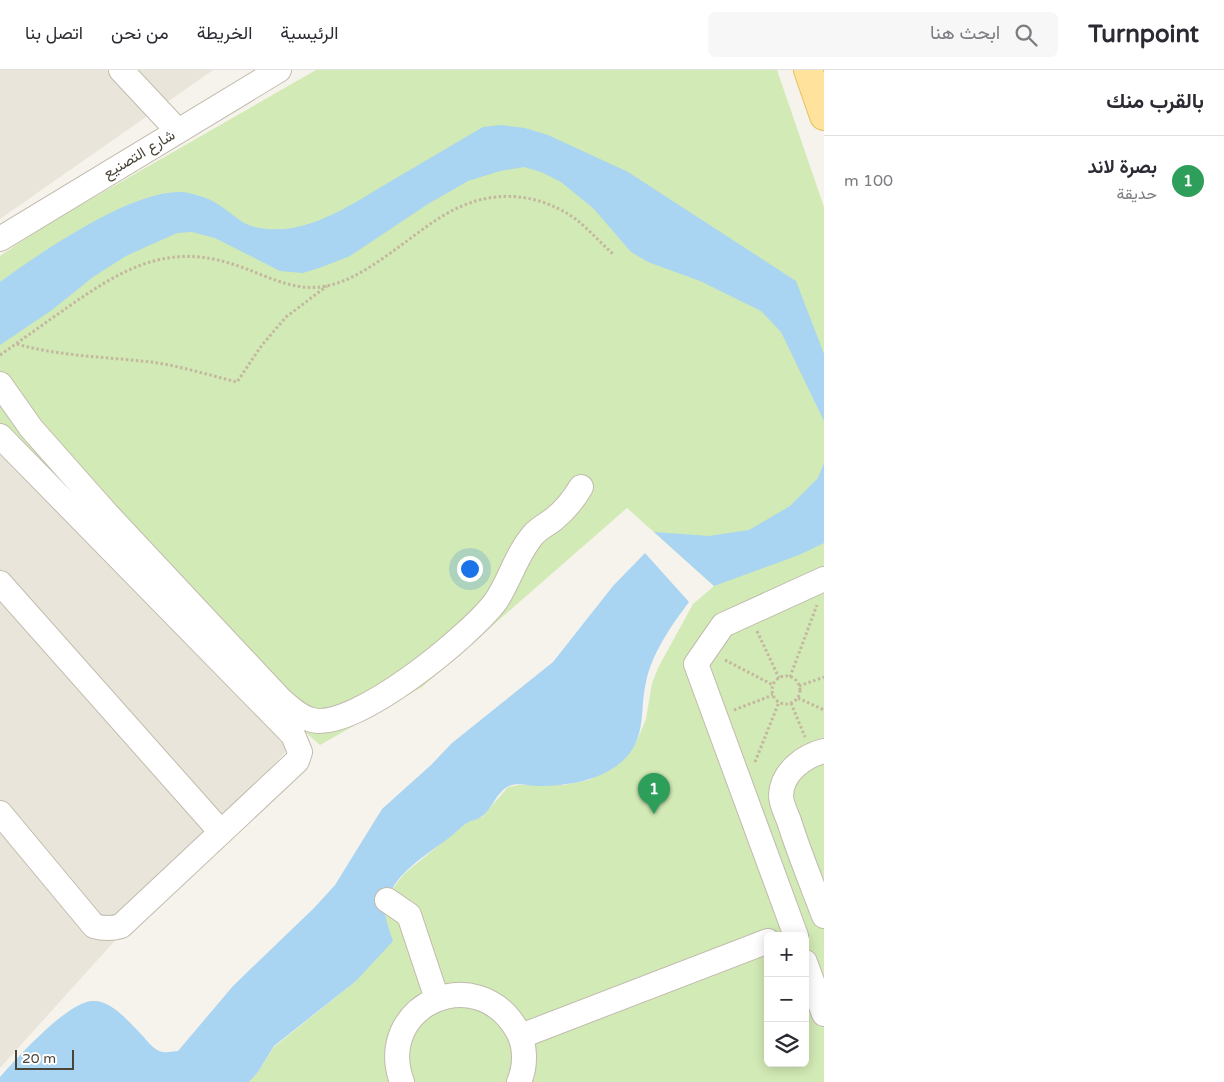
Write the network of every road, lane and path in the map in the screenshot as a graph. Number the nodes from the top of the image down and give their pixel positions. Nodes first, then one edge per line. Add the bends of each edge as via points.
1 (121, 70) edge
2 (279, 70) edge
3 (808, 70) edge
4 (824, 116) edge
5 (178, 131) junction
6 (4, 228) edge
7 (613, 254) dead end
8 (327, 286) junction
9 (16, 344) junction
10 (0, 355) edge
11 (0, 384) edge
12 (2, 441) edge
13 (582, 487) dead end
14 (816, 582) edge
15 (0, 583) edge
16 (749, 613) junction
17 (706, 650) junction
18 (824, 676) edge
19 (790, 677) junction
20 (779, 678) junction
21 (773, 686) junction
22 (799, 686) junction
23 (773, 695) junction
24 (798, 698) junction
25 (779, 702) junction
26 (791, 703) junction
27 (824, 710) edge
28 (716, 717) junction
29 (818, 753) edge
30 (736, 773) junction
31 (0, 813) edge
32 (221, 832) junction
33 (387, 900) dead end
34 (824, 916) edge
35 (824, 920) edge
36 (789, 932) edge
37 (795, 932) edge
38 (764, 943) edge
39 (809, 973) edge
40 (437, 999) junction
41 (824, 1014) edge
42 (520, 1036) junction
43 (400, 1081) edge
44 (519, 1082) edge

1 - 5 street
2 - 5 street, شارع التصنيع
3 - 4 main road
5 - 6 street, شارع التصنيع
7 - 8 path via 576,220 556,208 510,195 462,206 436,220 374,265
8 - 9 path via 296,287 228,262 206,258 152,261 98,286
8 - 9 path via 286,317 237,382 154,362 32,349
9 - 10 path
11 - 13 street via 30,428 281,700 296,713 313,720 330,720 355,712 416,675 459,638 496,601 520,552 535,533 556,518
12 - 32 street via 293,735 300,752 297,761
14 - 16 street
14 - 19 path via 817,605
15 - 32 street
16 - 17 street via 723,625
16 - 20 path
17 - 21 path
17 - 28 street via 696,664
18 - 22 path
19 - 20 path
19 - 22 path
20 - 21 path
21 - 23 path
22 - 24 path
23 - 25 path
23 - 28 path
24 - 26 path
24 - 27 path
25 - 26 path
25 - 30 path via 753,767
26 - 29 path
28 - 30 street
29 - 34 street via 808,756 790,771 781,795
30 - 36 street
31 - 32 street via 94,926 105,929 121,926
33 - 40 street via 409,915
35 - 37 street
38 - 42 street
39 - 41 street
40 - 42 street via 457,994 477,996 496,1005 511,1018
40 - 43 street via 418,1010 394,1043
42 - 44 street via 524,1056

